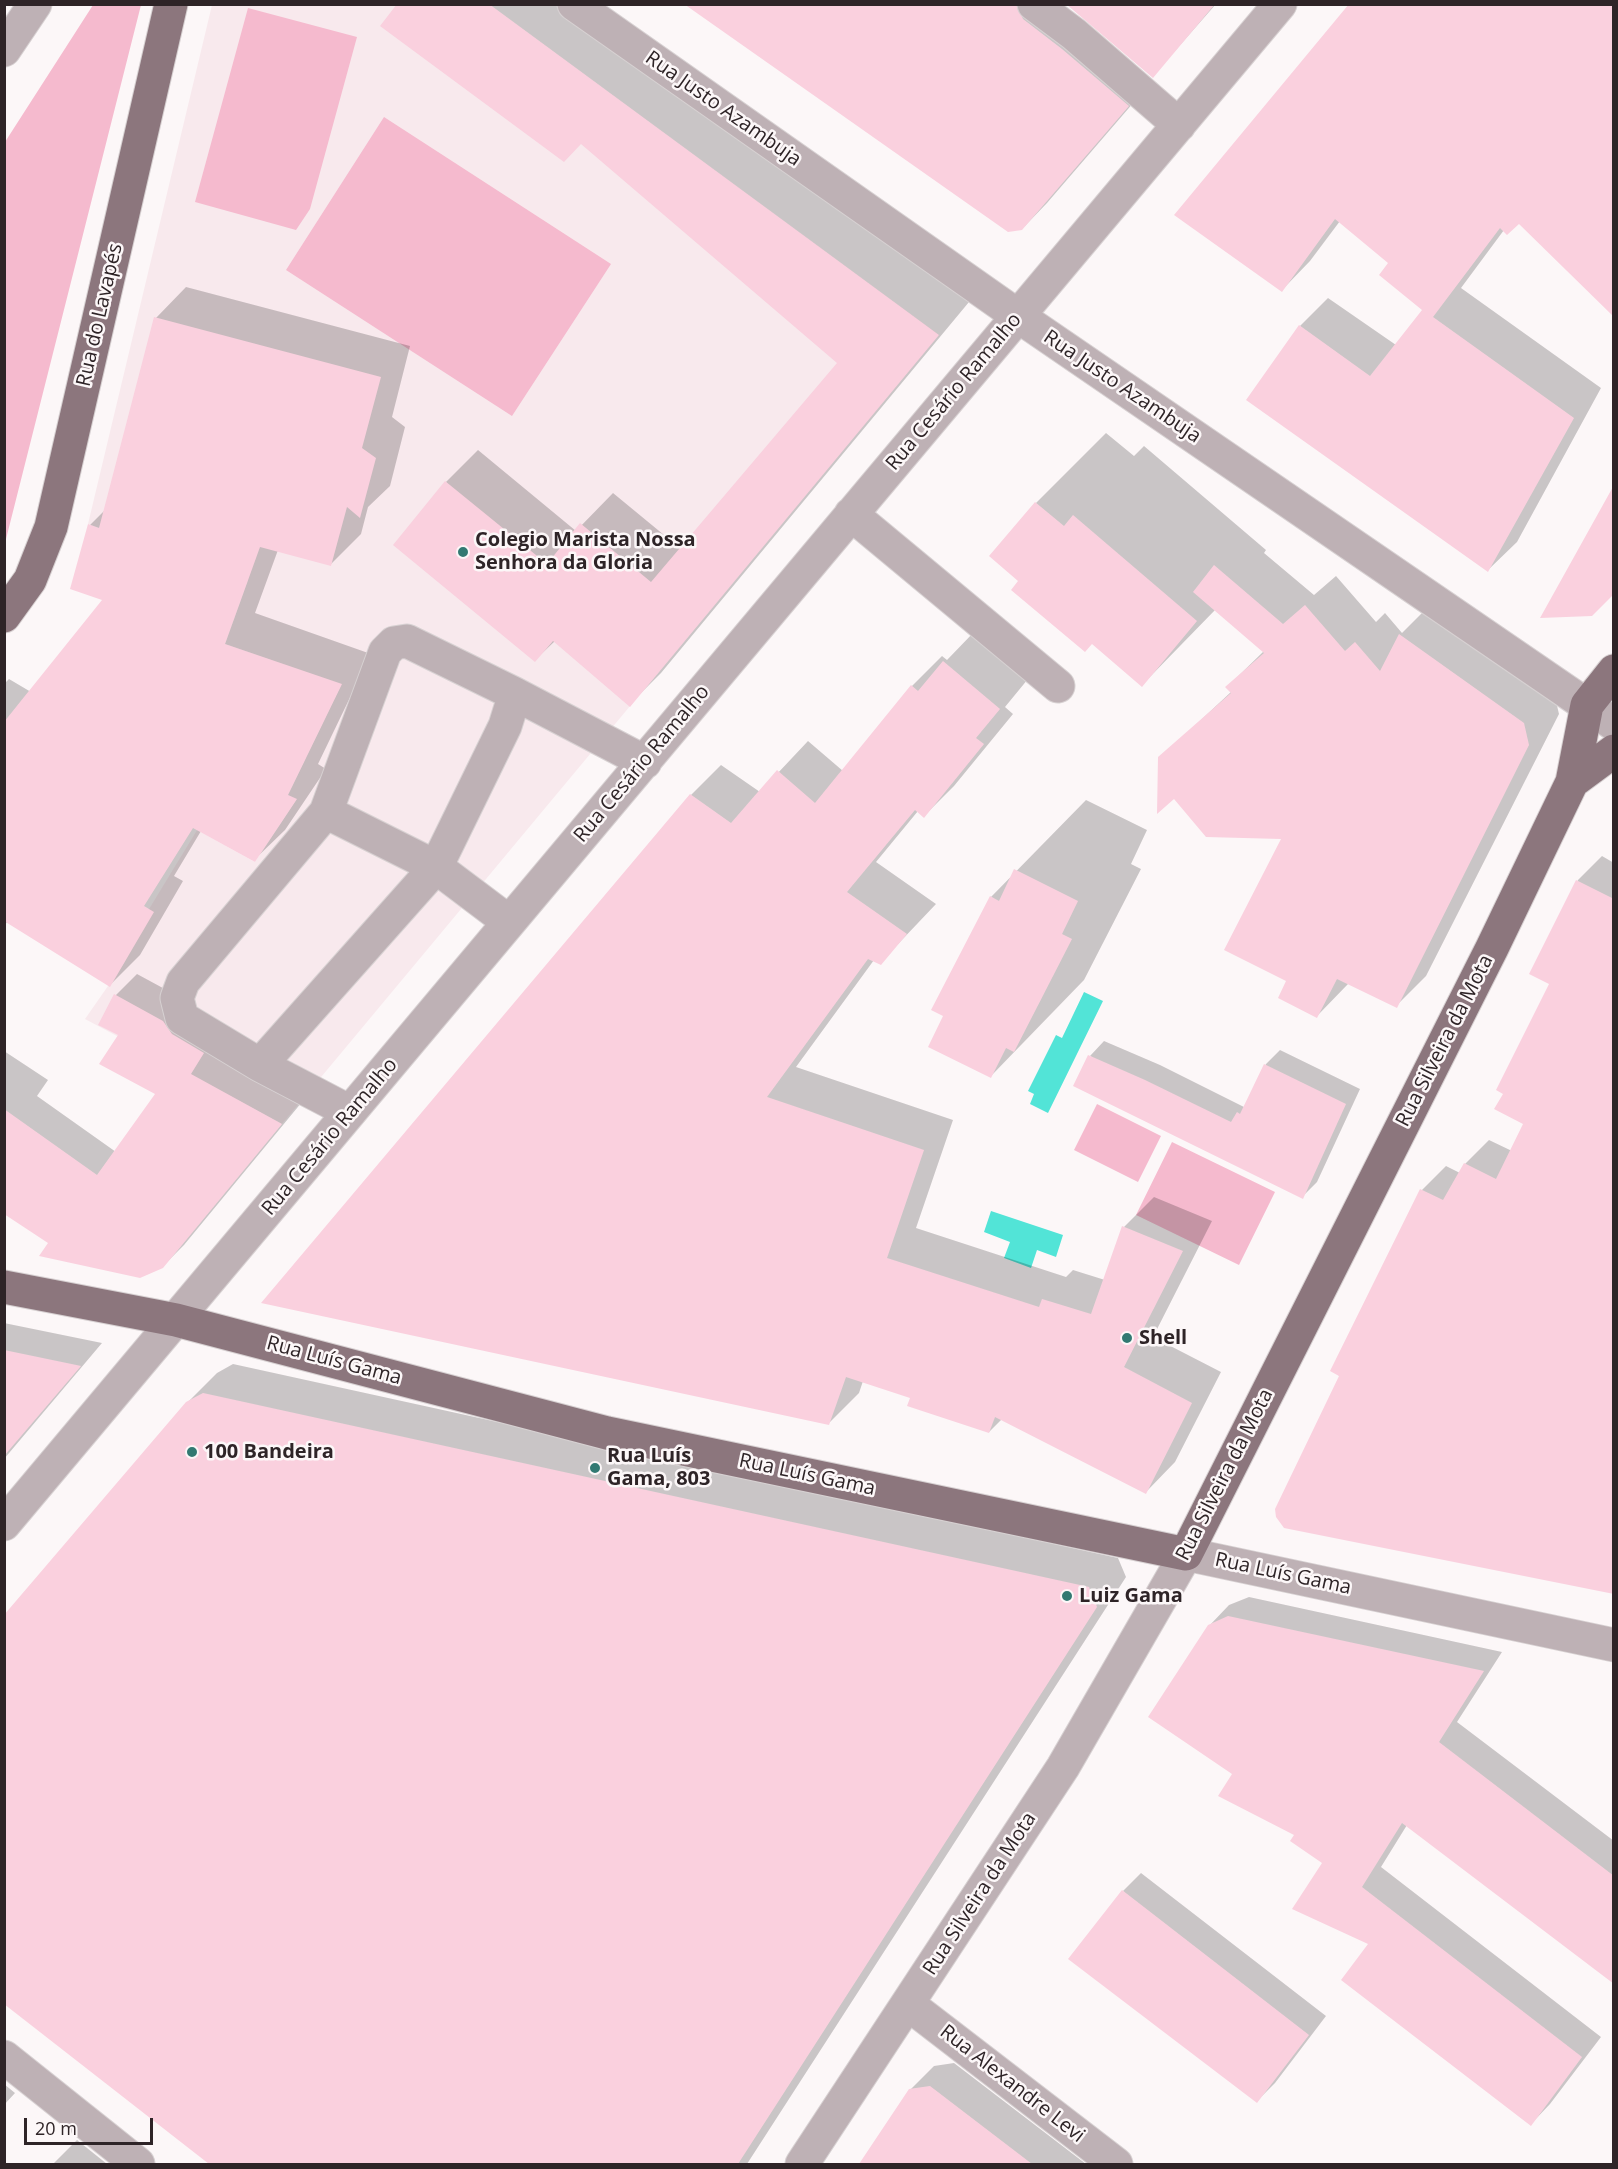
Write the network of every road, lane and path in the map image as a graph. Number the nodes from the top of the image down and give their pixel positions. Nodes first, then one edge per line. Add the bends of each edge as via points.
1 (35, 4) edge
2 (171, 4) edge
3 (574, 4) edge
4 (1034, 4) edge
5 (1280, 4) edge
6 (4, 50) edge
7 (1179, 125) junction
8 (1018, 316) junction
9 (851, 514) junction
10 (4, 616) edge
11 (1614, 671) edge
12 (1058, 686) dead end
13 (515, 694) junction
14 (1587, 705) junction
15 (1614, 724) edge
16 (1614, 751) edge
17 (645, 762) junction
18 (1572, 782) junction
19 (326, 812) junction
20 (436, 867) junction
21 (509, 922) junction
22 (260, 1065) junction
23 (350, 1112) junction
24 (4, 1287) edge
25 (176, 1320) junction
26 (4, 1524) edge
27 (1186, 1554) junction
28 (1614, 1645) edge
29 (908, 2004) junction
30 (4, 2057) edge
31 (138, 2164) edge
32 (802, 2164) edge
33 (1116, 2164) edge

1 - 6 street
2 - 10 main road, Rua do Lavapés via 51,527 30,580
3 - 8 street, Rua Justo Azambuja
4 - 7 street
5 - 7 street, Rua Cesário Ramalho
7 - 8 street, Rua Cesário Ramalho
8 - 9 street, Rua Cesário Ramalho
8 - 14 street, Rua Justo Azambuja
9 - 12 street
9 - 17 street, Rua Cesário Ramalho
11 - 14 main road
13 - 17 street
13 - 19 street via 406,641 394,644 385,652
13 - 20 street via 505,726
14 - 15 street, Rua Justo Azambuja
14 - 18 main road, Rua Silveira da Mota
16 - 18 main road, Rua Silveira da Mota
17 - 21 street, Rua Cesário Ramalho
18 - 27 main road, Rua Silveira da Mota
19 - 20 street
19 - 22 street via 183,982 177,998 182,1018
20 - 21 street
20 - 22 street
21 - 23 street, Rua Cesário Ramalho
22 - 23 street
23 - 25 street, Rua Cesário Ramalho
24 - 25 main road, Rua Luís Gama
25 - 26 street, Rua Cesário Ramalho
25 - 27 main road, Rua Luís Gama via 607,1433
27 - 28 street, Rua Luís Gama
27 - 29 street, Rua Silveira da Mota via 1063,1767
29 - 32 street, Rua Silveira da Mota
29 - 33 street, Rua Alexandre Levi
30 - 31 street

